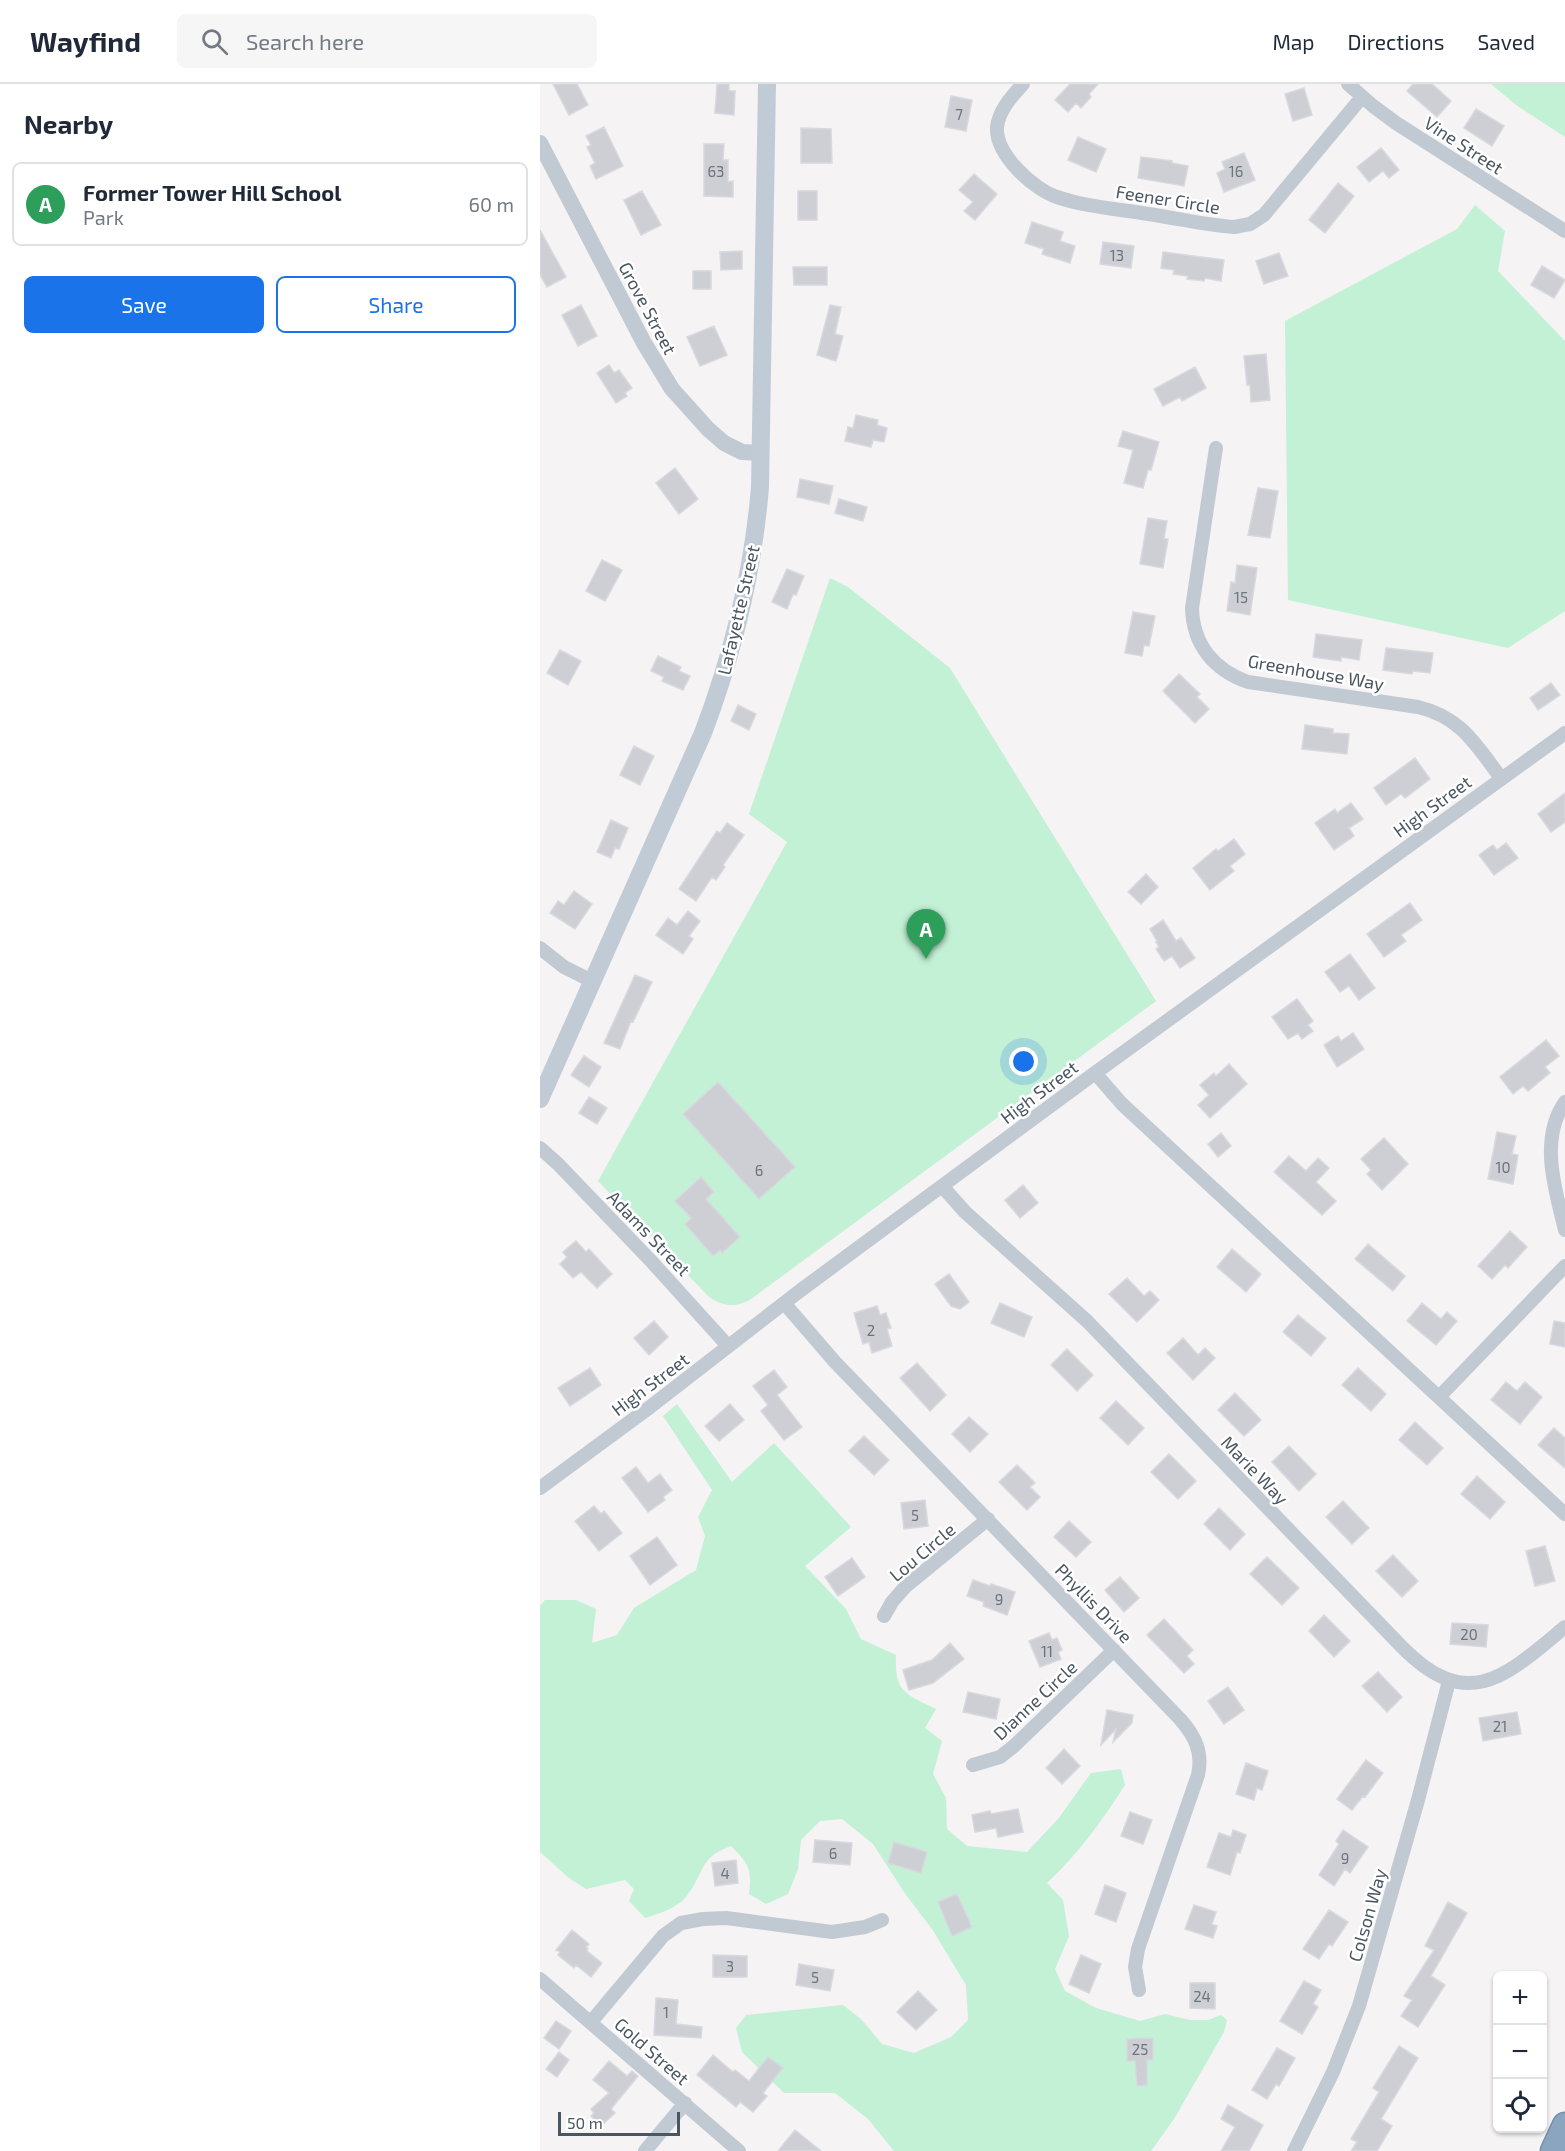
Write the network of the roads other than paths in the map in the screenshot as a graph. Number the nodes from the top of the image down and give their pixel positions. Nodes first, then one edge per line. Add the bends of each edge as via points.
1 (767, 84) edge
2 (1023, 84) edge
3 (1348, 84) edge
4 (1362, 97) junction
5 (540, 143) edge
6 (1565, 231) edge
7 (1216, 448) dead end
8 (761, 453) junction
9 (1565, 733) edge
10 (1501, 778) junction
11 (540, 948) edge
12 (592, 981) junction
13 (1095, 1073) junction
14 (540, 1099) edge
15 (1565, 1102) edge
16 (540, 1148) edge
17 (942, 1186) junction
18 (1565, 1230) edge
19 (1565, 1266) edge
20 (784, 1303) junction
21 (728, 1347) junction
22 (1439, 1397) junction
23 (540, 1488) edge
24 (1565, 1514) edge
25 (988, 1519) junction
26 (884, 1616) dead end
27 (1565, 1627) edge
28 (1114, 1650) junction
29 (1449, 1681) junction
30 (973, 1765) dead end
31 (882, 1920) dead end
32 (540, 1979) edge
33 (1139, 1990) dead end
34 (591, 2022) junction
35 (685, 2103) junction
36 (1565, 2126) edge
37 (645, 2151) edge
38 (739, 2151) edge
39 (1294, 2151) edge
40 (1553, 2151) edge

1 - 8 main road, Lafayette Street
2 - 4 street, Feener Circle via 1002,111 998,135 1003,151 1045,192 1076,202 1234,228 1250,224 1270,209
3 - 4 street, Vine Street
4 - 6 street, Vine Street via 1411,133
5 - 8 street, Grove Street via 644,344 672,389 724,443 742,452
7 - 10 street, Greenhouse Way via 1192,608 1197,639 1209,656 1232,675 1248,682 1418,707 1448,717
8 - 12 main road, Lafayette Street via 749,571 724,675 694,754
9 - 10 street, High Street
10 - 13 street, High Street
11 - 12 street via 564,967
12 - 14 main road, Lafayette Street
13 - 17 street, High Street
13 - 22 street via 1122,1104
15 - 18 street via 1552,1128 1550,1151
16 - 21 street, Adams Street via 652,1262
17 - 20 street, High Street
17 - 29 street, Marie Way via 965,1212 1087,1321 1410,1656
19 - 22 street
20 - 21 street, High Street
20 - 25 street, Phyllis Drive via 835,1362
21 - 23 street, High Street
22 - 24 street
25 - 26 street, Lou Circle via 906,1586
25 - 28 street, Phyllis Drive
27 - 29 street, Marie Way via 1500,1677 1476,1683
28 - 30 street, Dianne Circle via 1008,1752
28 - 33 street, Phyllis Drive via 1187,1727 1200,1754 1195,1785 1138,1949 1135,1967
29 - 39 street, Colson Way via 1359,2006
31 - 34 street via 844,1932 726,1918 681,1923 663,1936
32 - 34 street, Gold Street
34 - 35 street, Gold Street
35 - 37 street
35 - 38 street, Gold Street
36 - 40 highway

